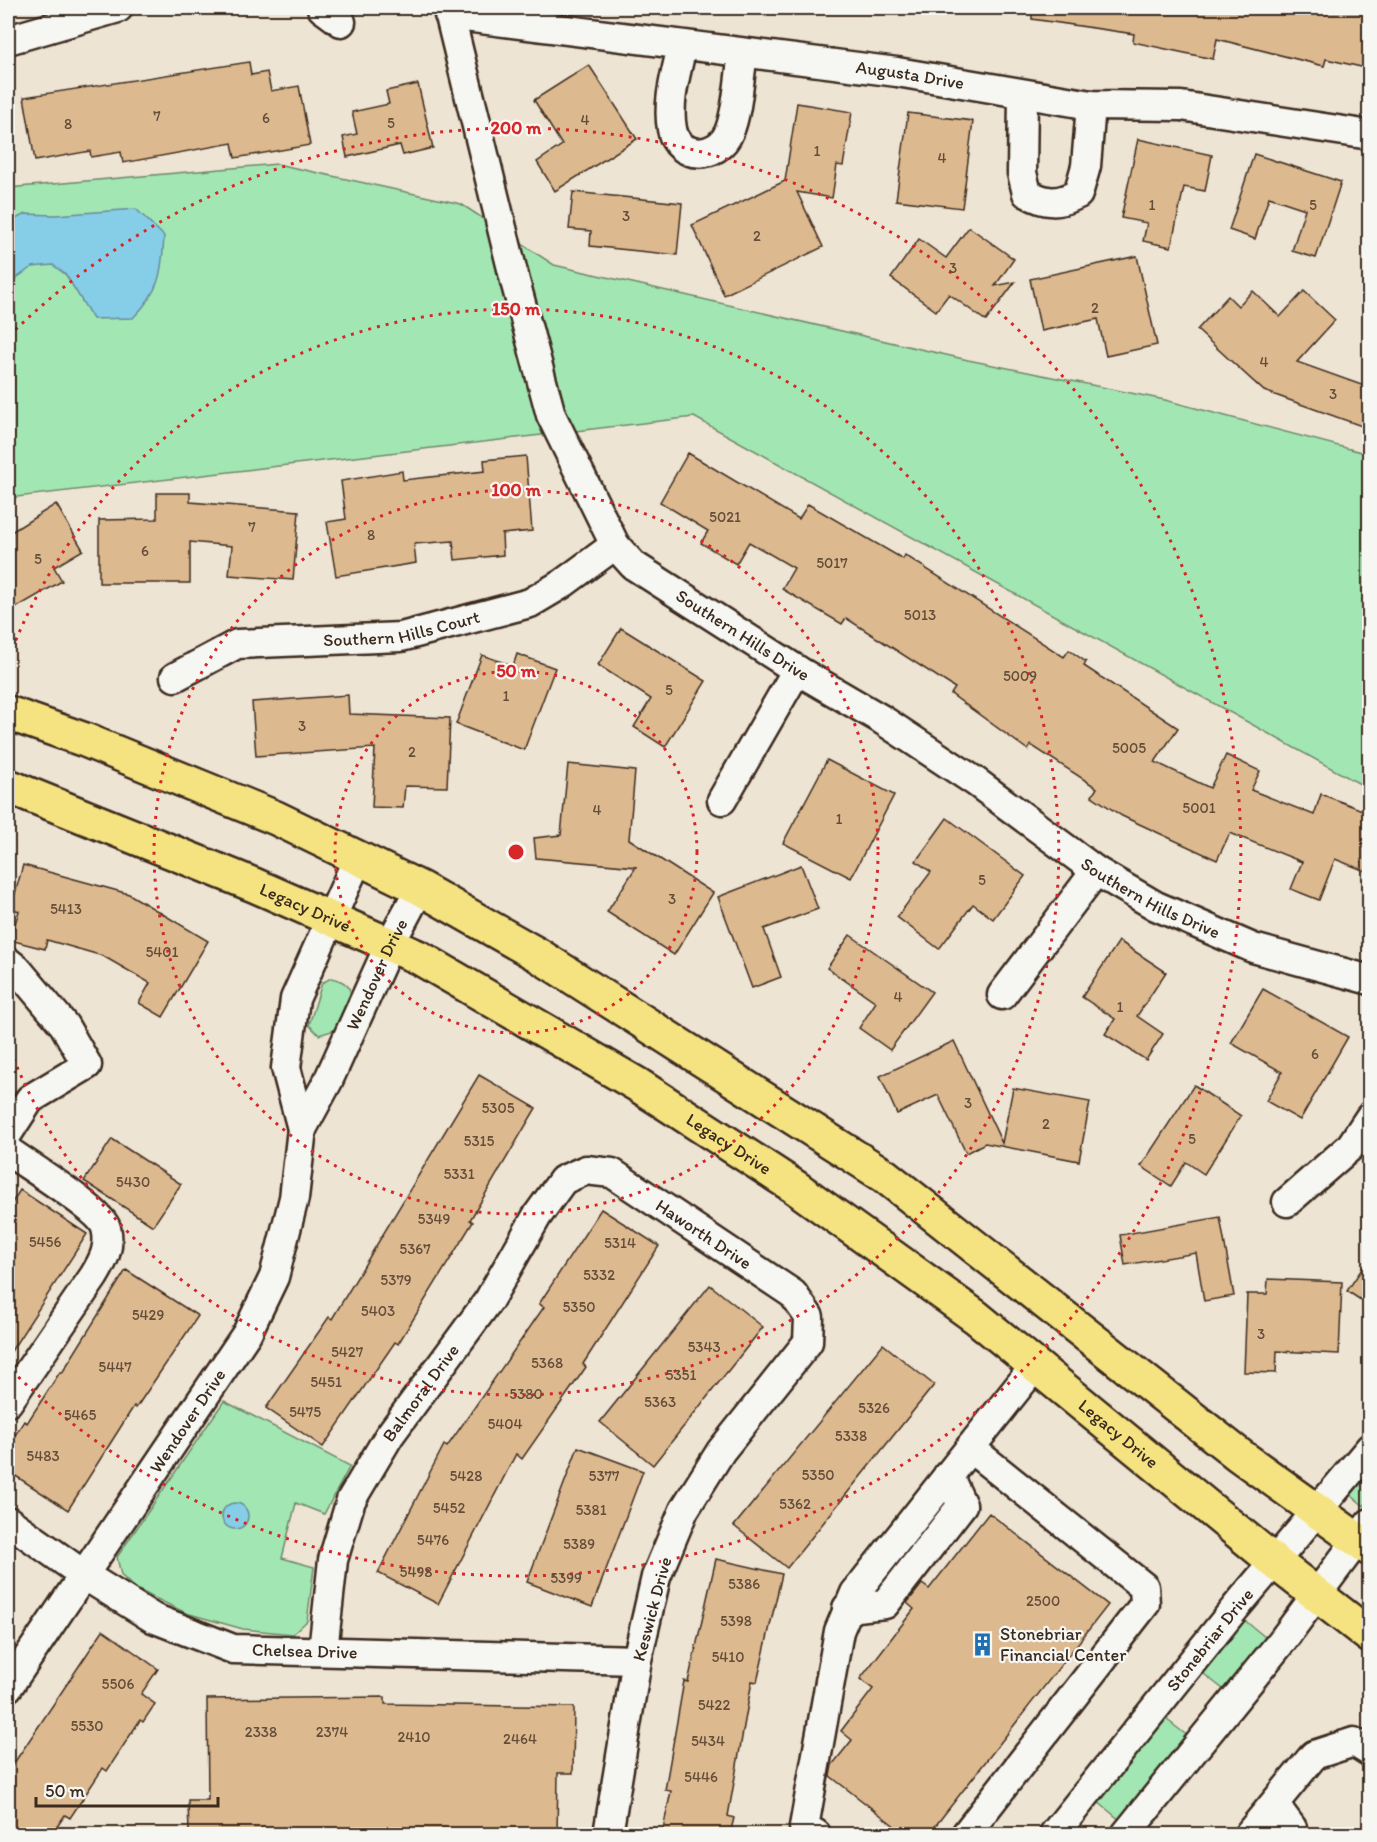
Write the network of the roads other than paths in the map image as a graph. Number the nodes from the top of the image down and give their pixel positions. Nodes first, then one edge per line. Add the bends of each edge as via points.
1 (118, 8) edge
2 (449, 11) edge
3 (8, 40) edge
4 (682, 46) junction
5 (743, 54) junction
6 (1023, 95) junction
7 (1091, 105) junction
8 (1370, 135) edge
9 (615, 545) junction
10 (797, 670) junction
11 (175, 677) dead end
12 (8, 713) edge
13 (8, 786) edge
14 (722, 800) dead end
15 (358, 858) junction
16 (1096, 871) junction
17 (420, 888) junction
18 (332, 919) junction
19 (390, 944) junction
20 (8, 962) edge
21 (1370, 980) edge
22 (1002, 995) dead end
23 (1370, 1117) edge
24 (302, 1129) junction
25 (8, 1133) edge
26 (8, 1151) edge
27 (586, 1170) joint
28 (1287, 1202) dead end
29 (809, 1317) joint
30 (1035, 1366) junction
31 (8, 1402) edge
32 (970, 1448) junction
33 (1370, 1448) edge
34 (1319, 1511) junction
35 (8, 1521) edge
36 (1365, 1537) edge
37 (1276, 1563) junction
38 (84, 1575) junction
39 (1317, 1594) junction
40 (1370, 1636) edge
41 (324, 1652) junction
42 (637, 1660) junction
43 (8, 1687) edge
44 (1370, 1752) edge
45 (1275, 1805) junction
46 (608, 1834) edge
47 (816, 1834) edge
48 (966, 1834) edge
49 (1054, 1834) edge
50 (1126, 1834) edge
51 (1249, 1834) edge
52 (1292, 1834) edge

1 - 3 street
2 - 4 street, Augusta Drive
2 - 9 street, Southern Hills Drive via 551,415
4 - 5 street, Augusta Drive
4 - 5 street via 669,105 672,132 689,151 702,154 720,146 729,131
5 - 6 street, Augusta Drive via 897,72
6 - 7 street, Augusta Drive
6 - 7 street via 1022,173 1027,193 1042,201 1063,202 1078,194 1086,166
7 - 8 street, Augusta Drive via 1181,106
9 - 10 street, Southern Hills Drive via 651,577
9 - 11 street, Southern Hills Court via 530,603 401,636 237,644
10 - 14 street
10 - 16 street, Southern Hills Drive via 881,719 976,782
12 - 15 main road via 276,818
13 - 18 main road, Legacy Drive
15 - 17 main road
15 - 18 street, Wendover Drive
16 - 21 street, Southern Hills Drive via 1156,906 1253,948
16 - 22 street
17 - 19 street, Wendover Drive
17 - 34 main road via 548,961 885,1176 1239,1455
18 - 19 main road, Legacy Drive
18 - 24 street, Wendover Drive via 295,999 285,1068
19 - 24 street, Wendover Drive via 352,1032
19 - 30 main road, Legacy Drive via 638,1085 795,1187 976,1317
20 - 25 street via 64,1025 87,1065 30,1099
23 - 28 street via 1350,1147
24 - 38 street, Wendover Drive via 294,1198 274,1277 247,1333
26 - 31 street via 94,1212 105,1225 108,1239 106,1255 94,1276
27 - 29 street, Haworth Drive via 612,1173 794,1294
27 - 41 street, Balmoral Drive via 563,1180 537,1216 489,1300 389,1436 351,1500 333,1560
29 - 42 street, Keswick Drive via 808,1342 721,1451 684,1510 656,1577
30 - 32 street
30 - 37 main road, Legacy Drive
32 - 47 street via 847,1608 839,1631 804,1827
32 - 48 street via 1144,1587 1145,1604
33 - 34 street, Stonebriar Drive
34 - 36 main road
34 - 37 street, Stonebriar Drive
35 - 38 street, Chelsea Drive
36 - 39 street
37 - 39 main road, Legacy Drive
37 - 49 street, Stonebriar Drive
38 - 41 street, Chelsea Drive via 153,1618 234,1648
38 - 43 street, Wendover Drive
39 - 40 main road, Legacy Drive
39 - 50 street
41 - 42 street, Chelsea Drive
42 - 46 street, Keswick Drive
44 - 45 street via 1354,1742 1314,1755
45 - 51 street
45 - 52 street via 1292,1828

